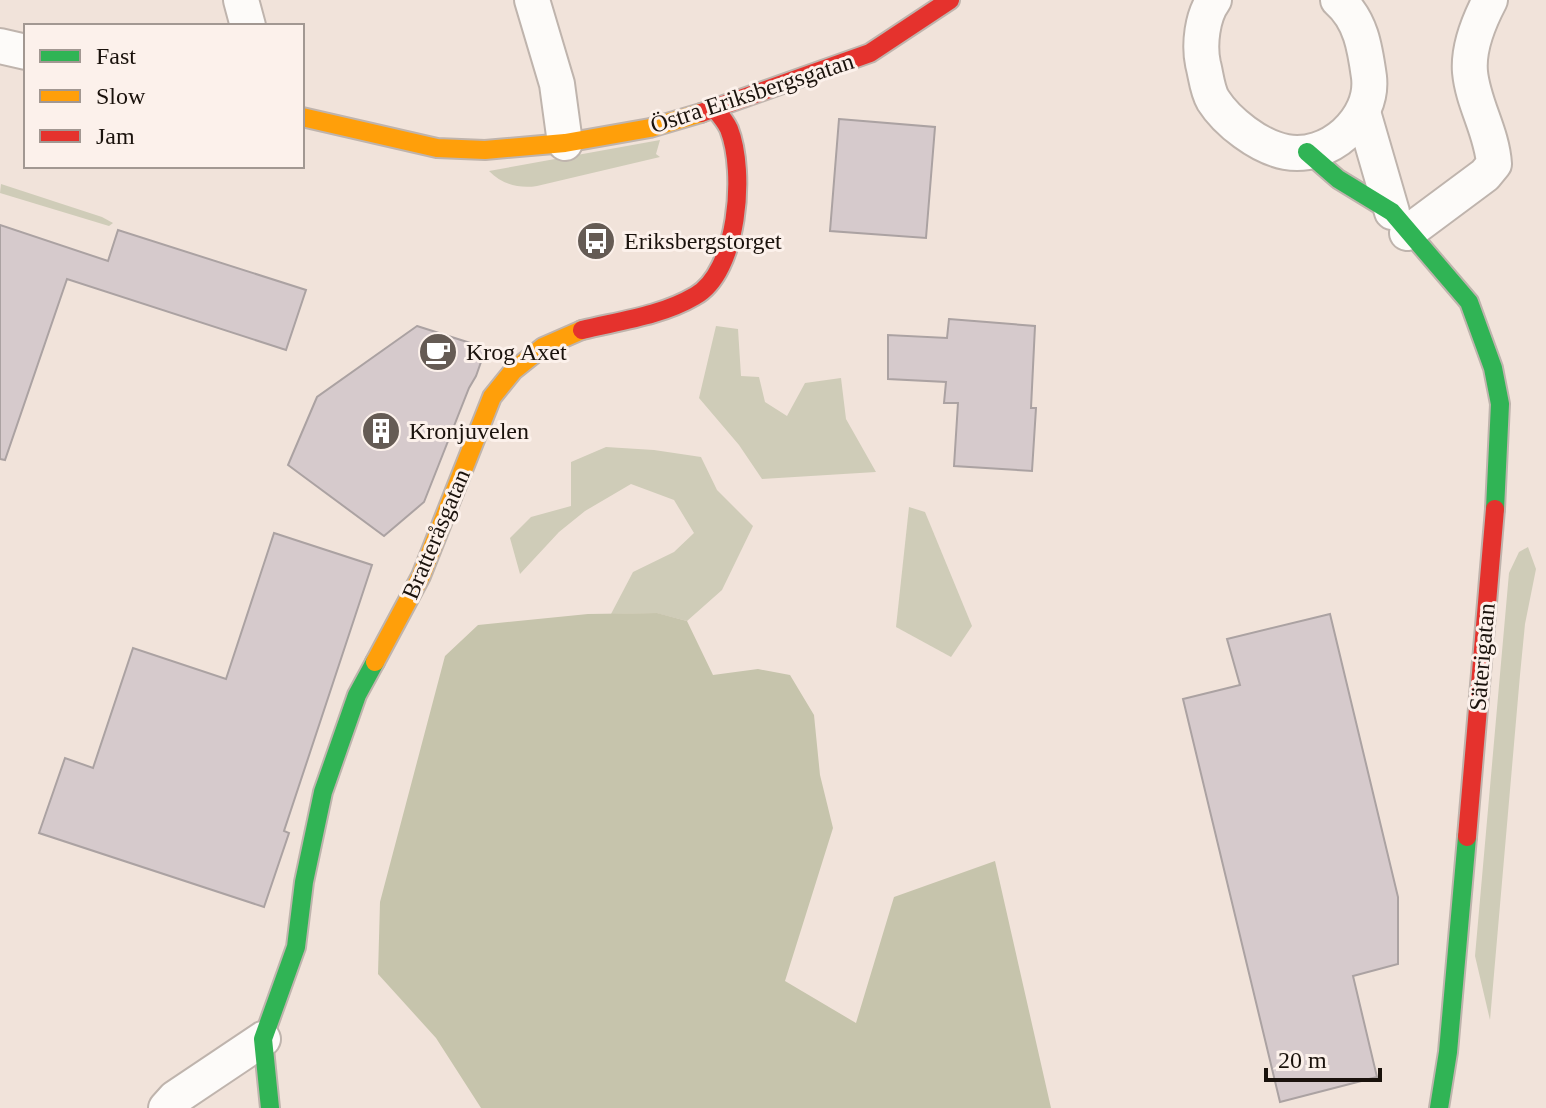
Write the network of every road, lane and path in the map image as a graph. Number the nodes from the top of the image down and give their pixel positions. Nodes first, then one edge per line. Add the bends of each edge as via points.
1 (241, 0) edge
2 (532, 0) edge
3 (950, 0) edge
4 (1490, 0) edge
5 (1208, 3) edge
6 (1346, 3) edge
7 (247, 24) edge
8 (0, 46) edge
9 (24, 52) edge
10 (715, 109) junction
11 (1363, 112) junction
12 (304, 117) edge
13 (565, 143) junction
14 (1307, 152) junction
15 (1400, 223) junction
16 (263, 1039) junction
17 (166, 1108) edge
18 (270, 1108) edge
19 (1439, 1108) edge

1 - 7 street
2 - 13 street via 557,84
3 - 10 street, Östra Eriksbergsgatan via 870,53
4 - 15 street via 1472,50 1470,73 1494,164 1485,175
5 - 14 street via 1202,57 1211,98 1238,127 1266,145 1286,153
6 - 11 street, Säterigatan via 1366,55 1370,86
8 - 9 street
10 - 13 street, Östra Eriksbergsgatan via 650,128
10 - 16 street, Bratteråsgatan via 729,128 737,167 735,220 726,255 709,286 667,309 582,330 543,347 492,397 421,576 357,695 323,792 296,947
11 - 14 street via 1349,131
11 - 15 street, Säterigatan
12 - 13 street, Östra Eriksbergsgatan via 437,148
14 - 15 street, Säterigatan
15 - 19 street, Säterigatan via 1474,312 1500,404 1461,907
16 - 17 street
16 - 18 street, Bratteråsgatan

